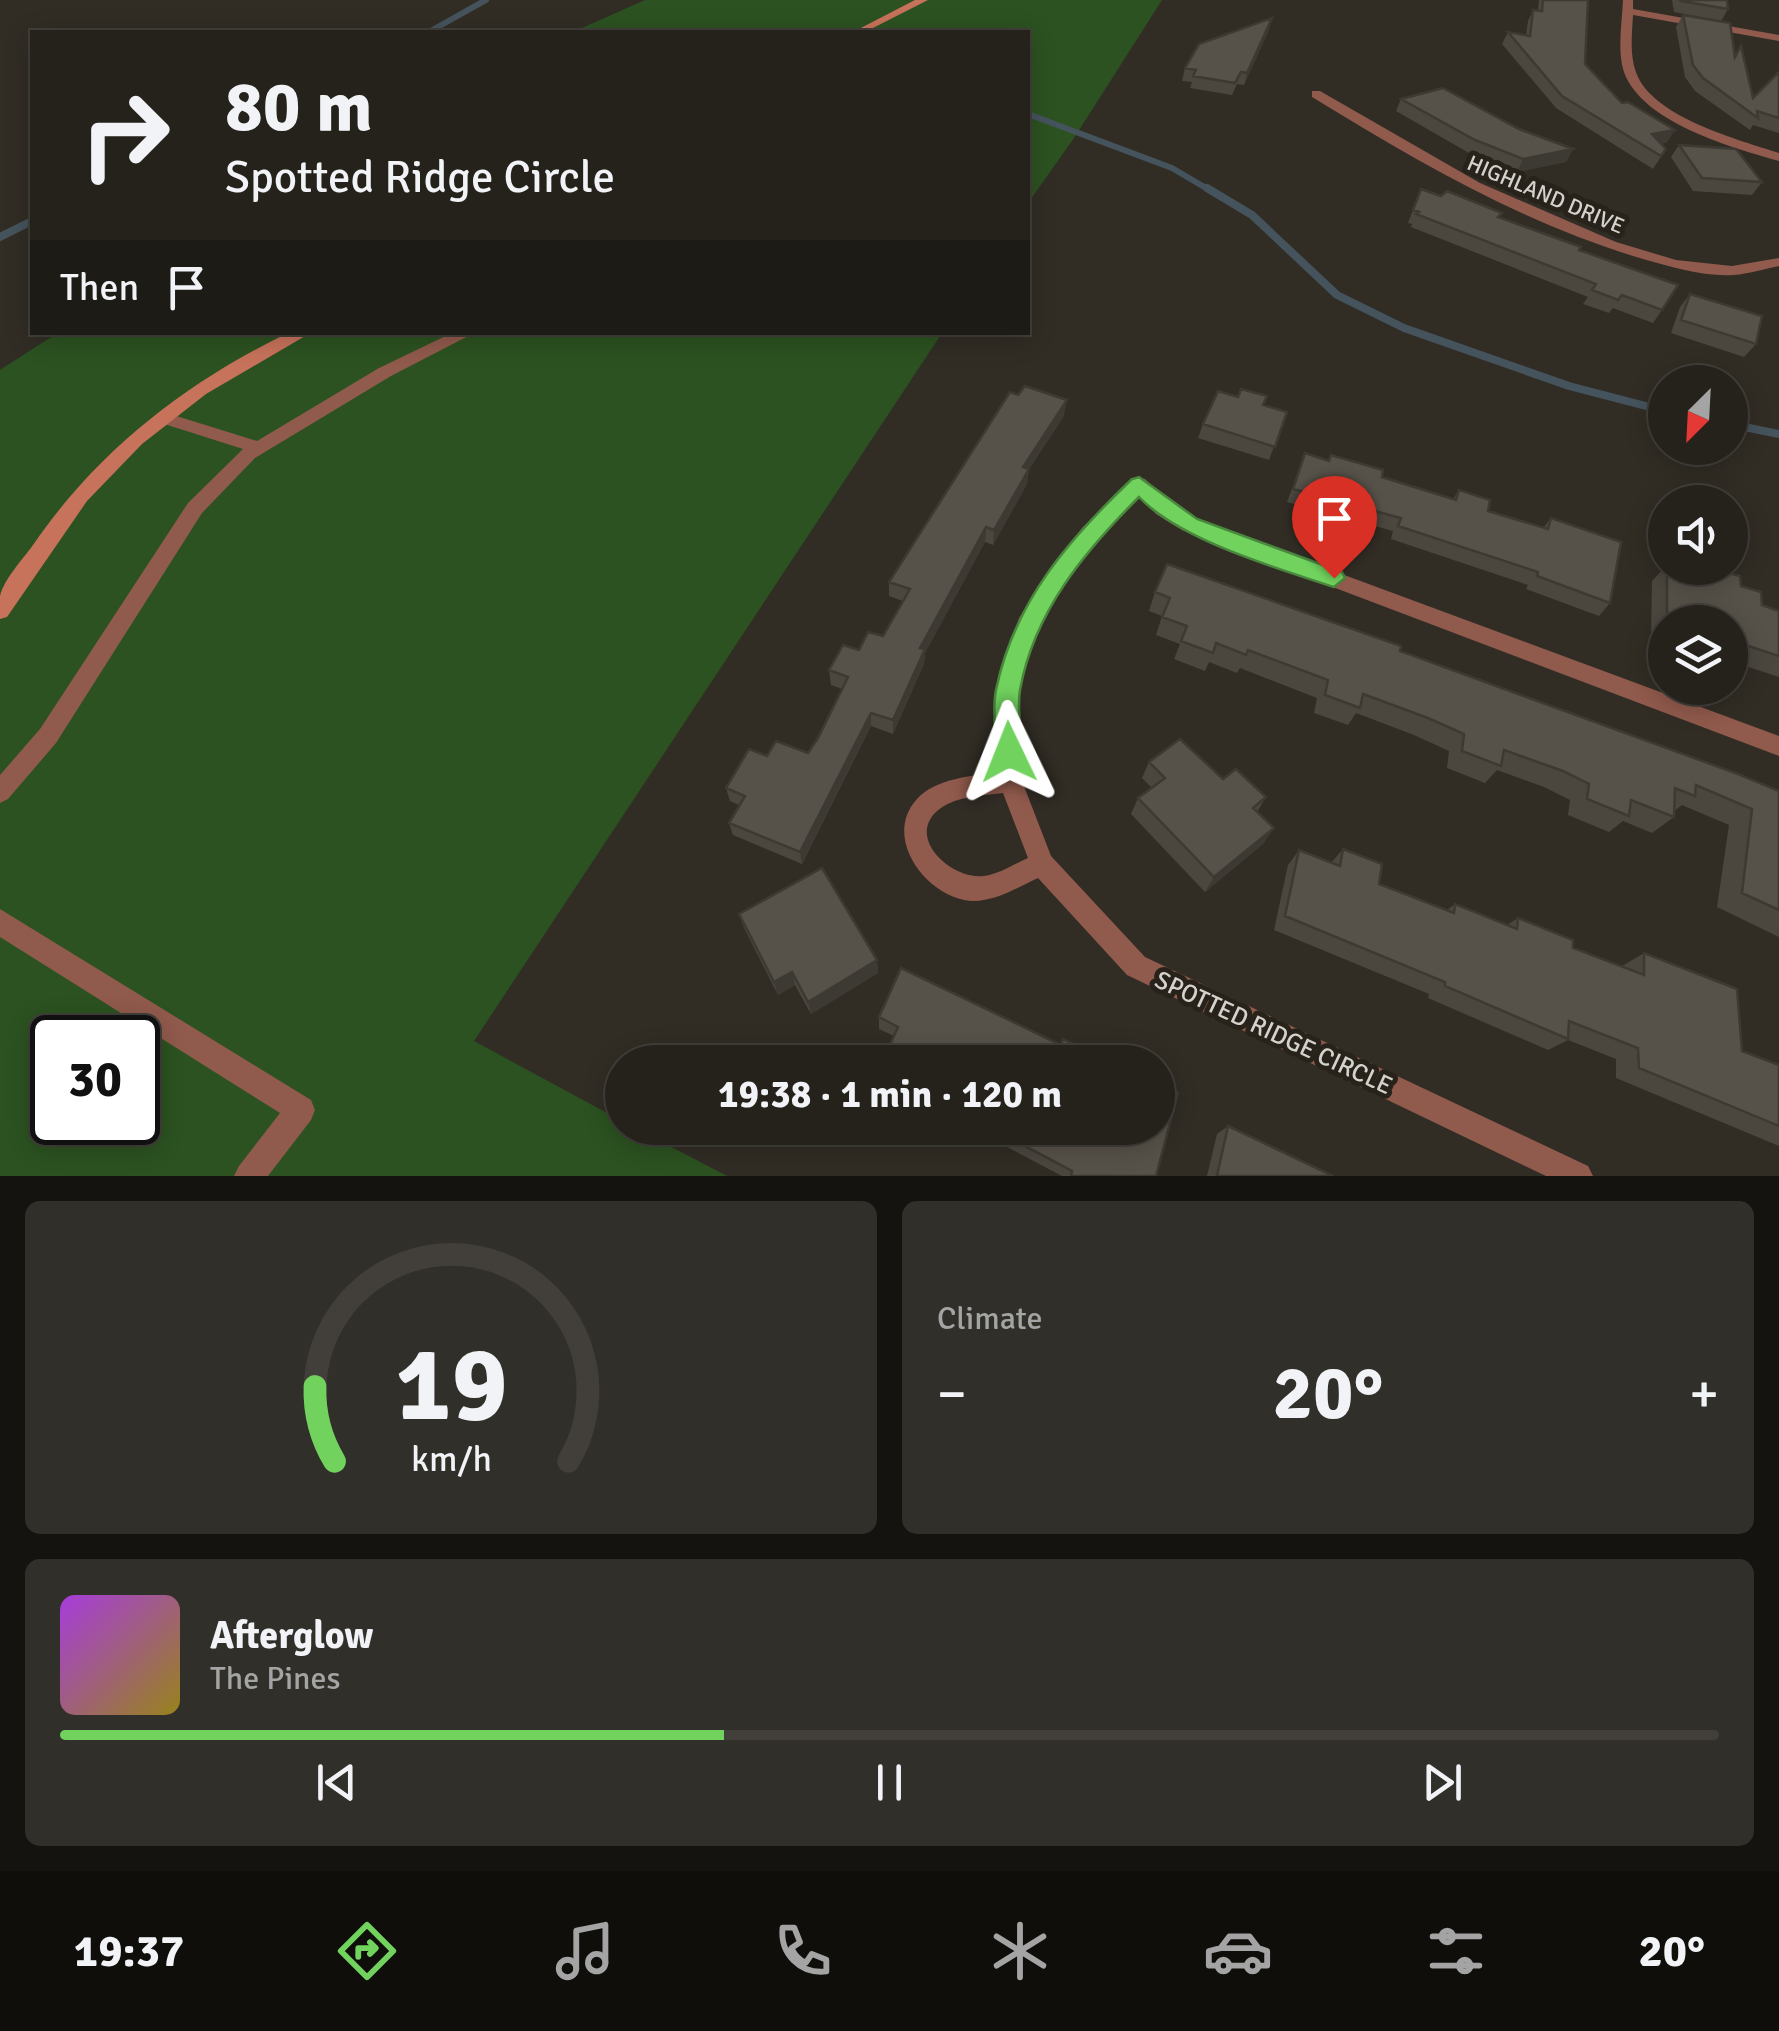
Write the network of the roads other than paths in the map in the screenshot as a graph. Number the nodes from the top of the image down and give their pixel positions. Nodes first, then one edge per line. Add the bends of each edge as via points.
1 (924, 0) edge
2 (1628, 5) edge
3 (862, 30) edge
4 (1779, 38) edge
5 (1316, 94) dead end
6 (1779, 157) edge
7 (1779, 262) edge
8 (299, 335) edge
9 (462, 335) edge
10 (164, 418) junction
11 (258, 448) junction
12 (0, 611) edge
13 (1779, 746) edge
14 (1010, 781) junction
15 (0, 792) edge
16 (1042, 864) junction
17 (0, 922) edge
18 (249, 1176) edge
19 (1578, 1176) edge

1 - 3 street
2 - 4 street
2 - 6 street via 1630,72 1648,98 1706,131
5 - 7 street, HIGHLAND DRIVE via 1461,180 1611,244 1697,269 1748,272
8 - 10 street
9 - 11 street
10 - 11 street
10 - 12 street via 58,524
11 - 15 street via 194,508 48,736
13 - 14 street, SPOTTED RIDGE CIRCLE via 1189,524 1139,484 1089,533 1029,618 1007,693
14 - 16 street, SPOTTED RIDGE CIRCLE
14 - 16 street via 939,795 917,826 917,846 941,880 962,888 984,888
16 - 19 street, SPOTTED RIDGE CIRCLE via 1136,966
17 - 18 street via 300,1110

